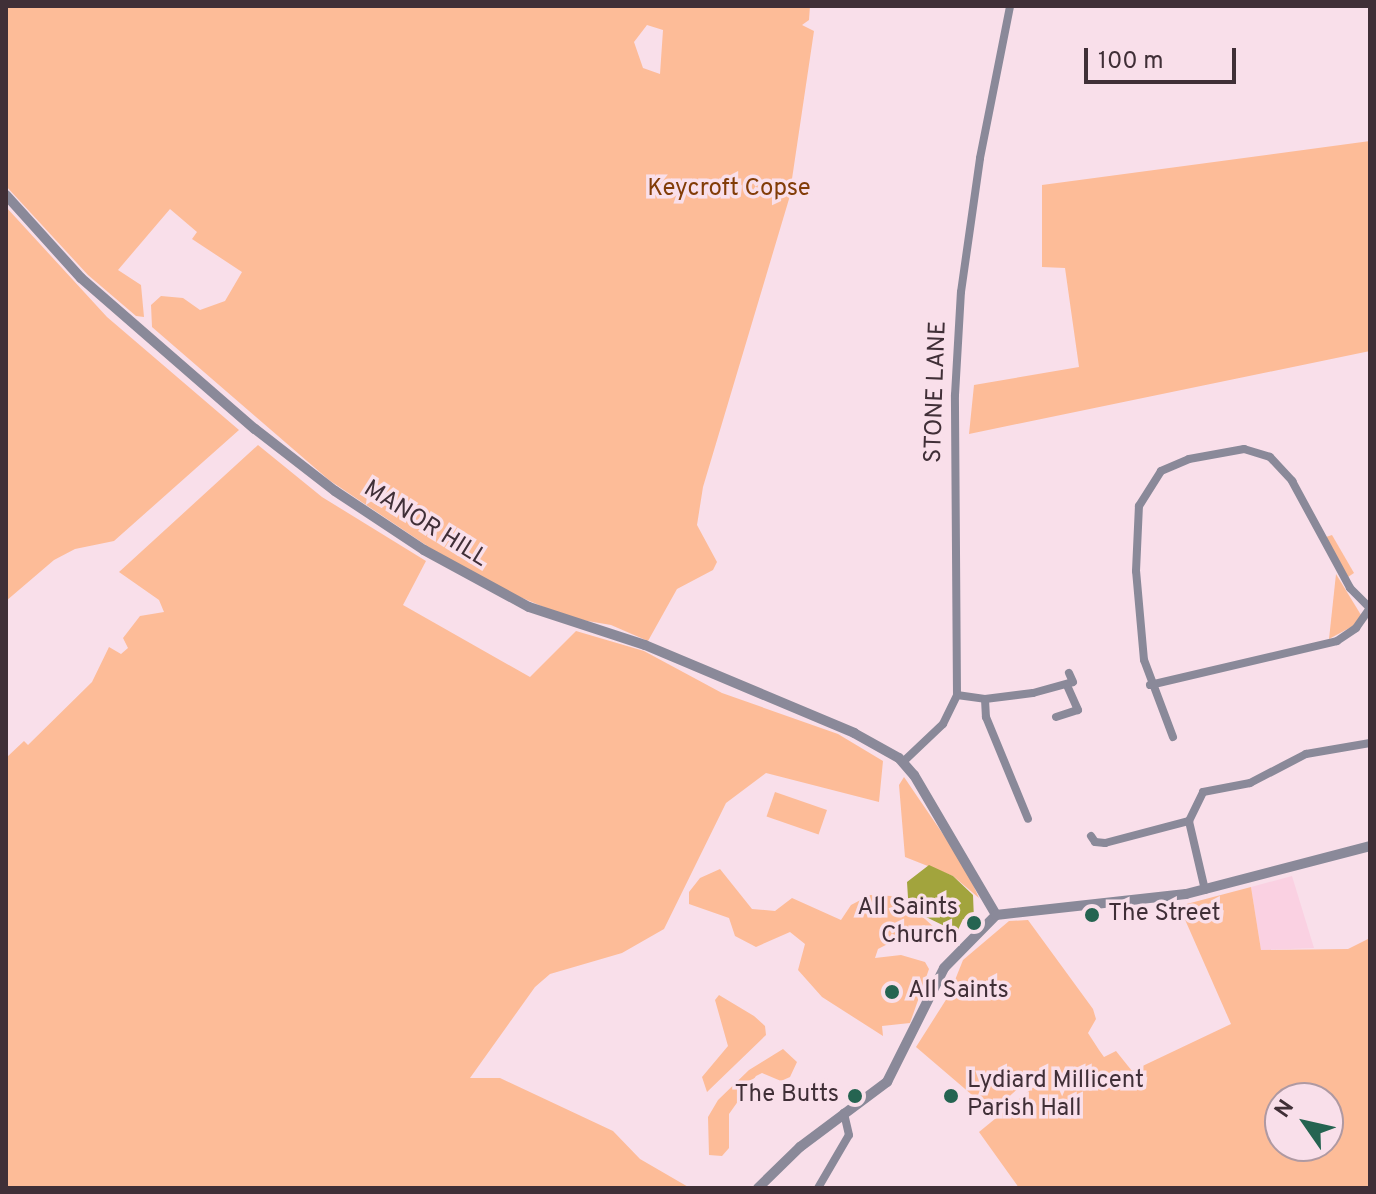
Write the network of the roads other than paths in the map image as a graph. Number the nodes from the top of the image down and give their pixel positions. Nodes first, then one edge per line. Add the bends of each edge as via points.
1 (1010, 6) edge
2 (6, 195) edge
3 (1370, 608) edge
4 (1069, 673) dead end
5 (1067, 685) junction
6 (1150, 685) junction
7 (957, 695) junction
8 (985, 699) junction
9 (1056, 717) dead end
10 (1173, 737) dead end
11 (1370, 743) edge
12 (903, 762) junction
13 (1028, 819) dead end
14 (1189, 821) junction
15 (1091, 836) dead end
16 (1370, 846) edge
17 (1205, 890) junction
18 (996, 915) junction
19 (844, 1113) junction
20 (758, 1188) edge
21 (818, 1188) edge

1 - 7 street, STONE LANE via 961,292 955,395
2 - 12 street, MANOR HILL via 81,278 255,429 424,550 529,607 645,645 854,733
3 - 6 street via 1356,628 1337,641
3 - 6 street via 1350,588 1292,481 1270,457 1244,449 1174,463 1144,491 1137,526 1139,626
4 - 5 street via 1073,682
5 - 8 street
5 - 9 street via 1078,710
6 - 10 street
7 - 8 street
7 - 12 street via 943,724
8 - 13 street via 986,717
11 - 14 street via 1306,754 1250,783 1207,790 1194,801
12 - 18 street
14 - 15 street via 1105,843
14 - 17 street
16 - 17 street
17 - 18 street
18 - 19 street via 944,968 891,1077
19 - 20 street
19 - 21 street via 849,1135

